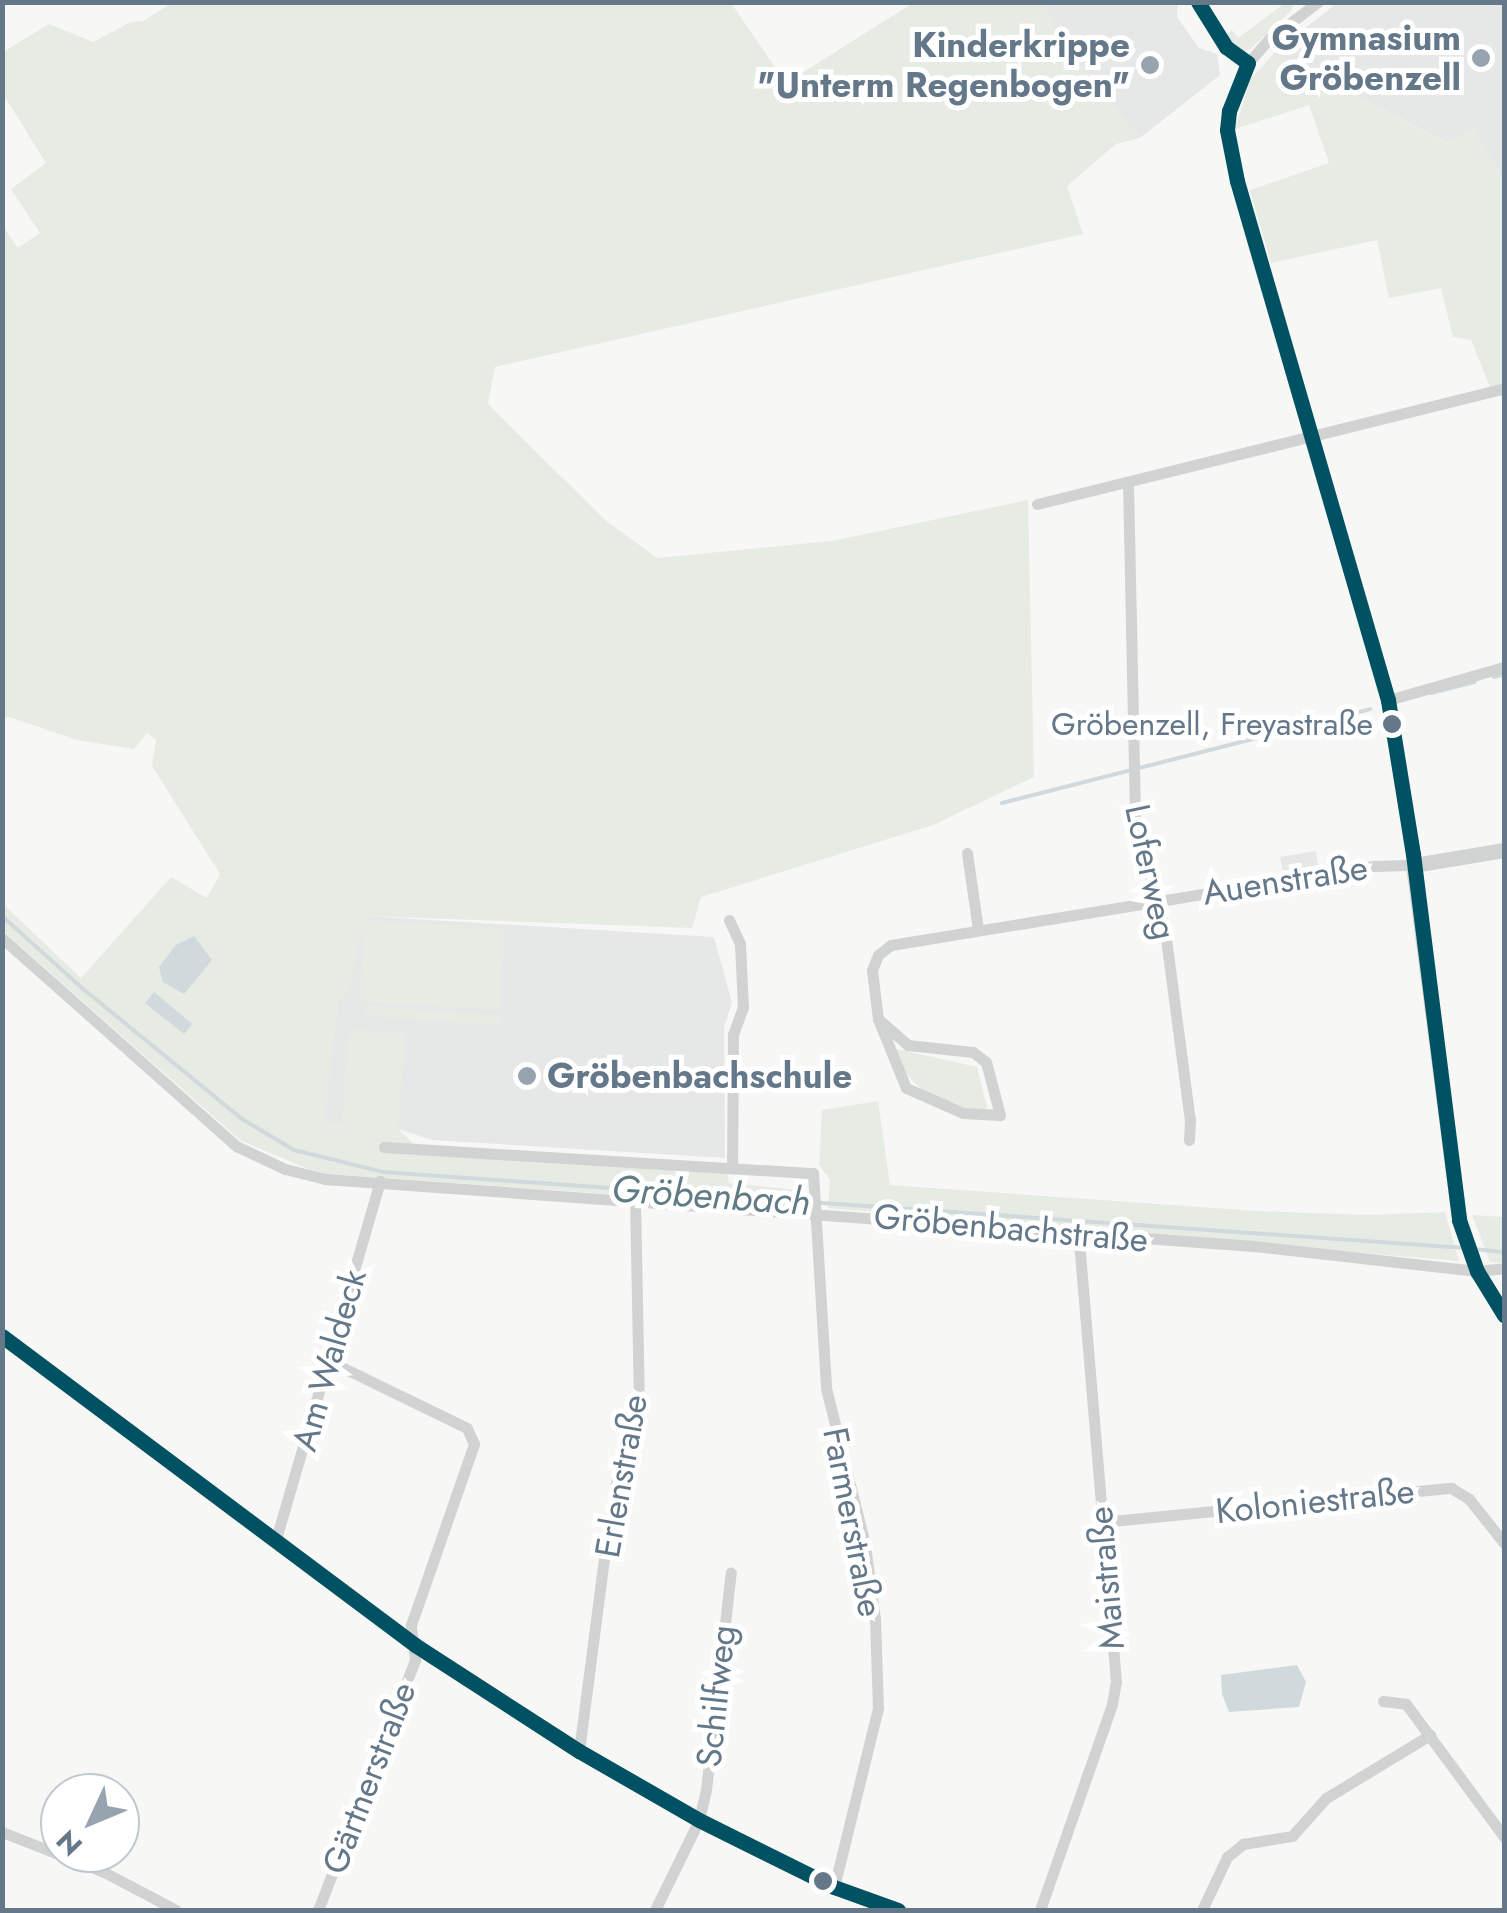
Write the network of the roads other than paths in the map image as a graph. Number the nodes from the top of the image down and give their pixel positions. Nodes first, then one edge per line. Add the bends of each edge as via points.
1 (1198, 2) edge
2 (1318, 2) edge
3 (1248, 63) junction
4 (1504, 388) edge
5 (1312, 436) junction
6 (1128, 482) junction
7 (1037, 504) dead end
8 (1504, 667) edge
9 (1388, 700) junction
10 (1504, 850) edge
11 (967, 853) dead end
12 (1414, 865) junction
13 (1156, 900) junction
14 (729, 920) dead end
15 (978, 929) junction
16 (2, 938) edge
17 (878, 1018) junction
18 (1188, 1140) dead end
19 (384, 1147) dead end
20 (732, 1167) junction
21 (380, 1181) junction
22 (814, 1198) junction
23 (635, 1200) junction
24 (1078, 1234) junction
25 (1474, 1264) junction
26 (1504, 1268) edge
27 (1504, 1315) edge
28 (2, 1336) edge
29 (329, 1361) junction
30 (1102, 1522) junction
31 (276, 1539) junction
32 (1504, 1543) edge
33 (730, 1572) dead end
34 (415, 1645) junction
35 (1384, 1700) dead end
36 (1430, 1735) junction
37 (579, 1751) junction
38 (699, 1820) junction
39 (2, 1832) edge
40 (1504, 1836) edge
41 (834, 1887) junction
42 (176, 1910) edge
43 (318, 1910) edge
44 (655, 1910) edge
45 (898, 1910) edge
46 (1040, 1910) edge
47 (1202, 1910) edge

1 - 3 street via 1226,47
2 - 3 street
3 - 5 street via 1227,130
4 - 5 street
5 - 6 street
5 - 9 street
6 - 7 street
6 - 13 street, Loferweg via 1135,821
8 - 9 street
9 - 12 street
10 - 12 street
11 - 15 street
12 - 13 street, Auenstraße
12 - 25 street via 1463,1236
13 - 15 street, Auenstraße
13 - 18 street, Loferweg
14 - 20 street via 740,944 742,1007 734,1035
15 - 17 street, Auenstraße via 890,945 878,955 872,970
16 - 21 street, Gröbenbachstraße via 236,1146 325,1179
17 - 17 street, Auenstraße via 906,1088 963,1113 1000,1115 986,1062 973,1052 908,1045
19 - 20 street
20 - 22 street via 813,1172
21 - 23 street, Gröbenbachstraße
21 - 29 street, Am Waldeck
22 - 23 street, Gröbenbachstraße
22 - 24 street, Gröbenbachstraße
22 - 41 street, Farmerstraße via 826,1388 865,1545 878,1708
23 - 37 street, Erlenstraße via 639,1406 606,1536
24 - 25 street, Gröbenbachstraße
24 - 30 street, Maistraße
25 - 26 street, Gröbenbachstraße
25 - 27 street
28 - 31 street
29 - 31 street, Am Waldeck
29 - 34 street, Gärtnerstraße via 467,1428 474,1444 412,1625
30 - 32 street, Koloniestraße via 1451,1488 1469,1498
30 - 46 street, Maistraße via 1116,1682
31 - 34 street
33 - 38 street, Schilfweg
34 - 37 street
34 - 43 street, Gärtnerstraße via 415,1660
35 - 36 street via 1406,1704
36 - 40 street
36 - 47 street via 1326,1798 1292,1836 1243,1844 1222,1866
37 - 38 street
38 - 41 street
38 - 44 street, Schilfweg
39 - 42 street via 104,1872
41 - 45 street

